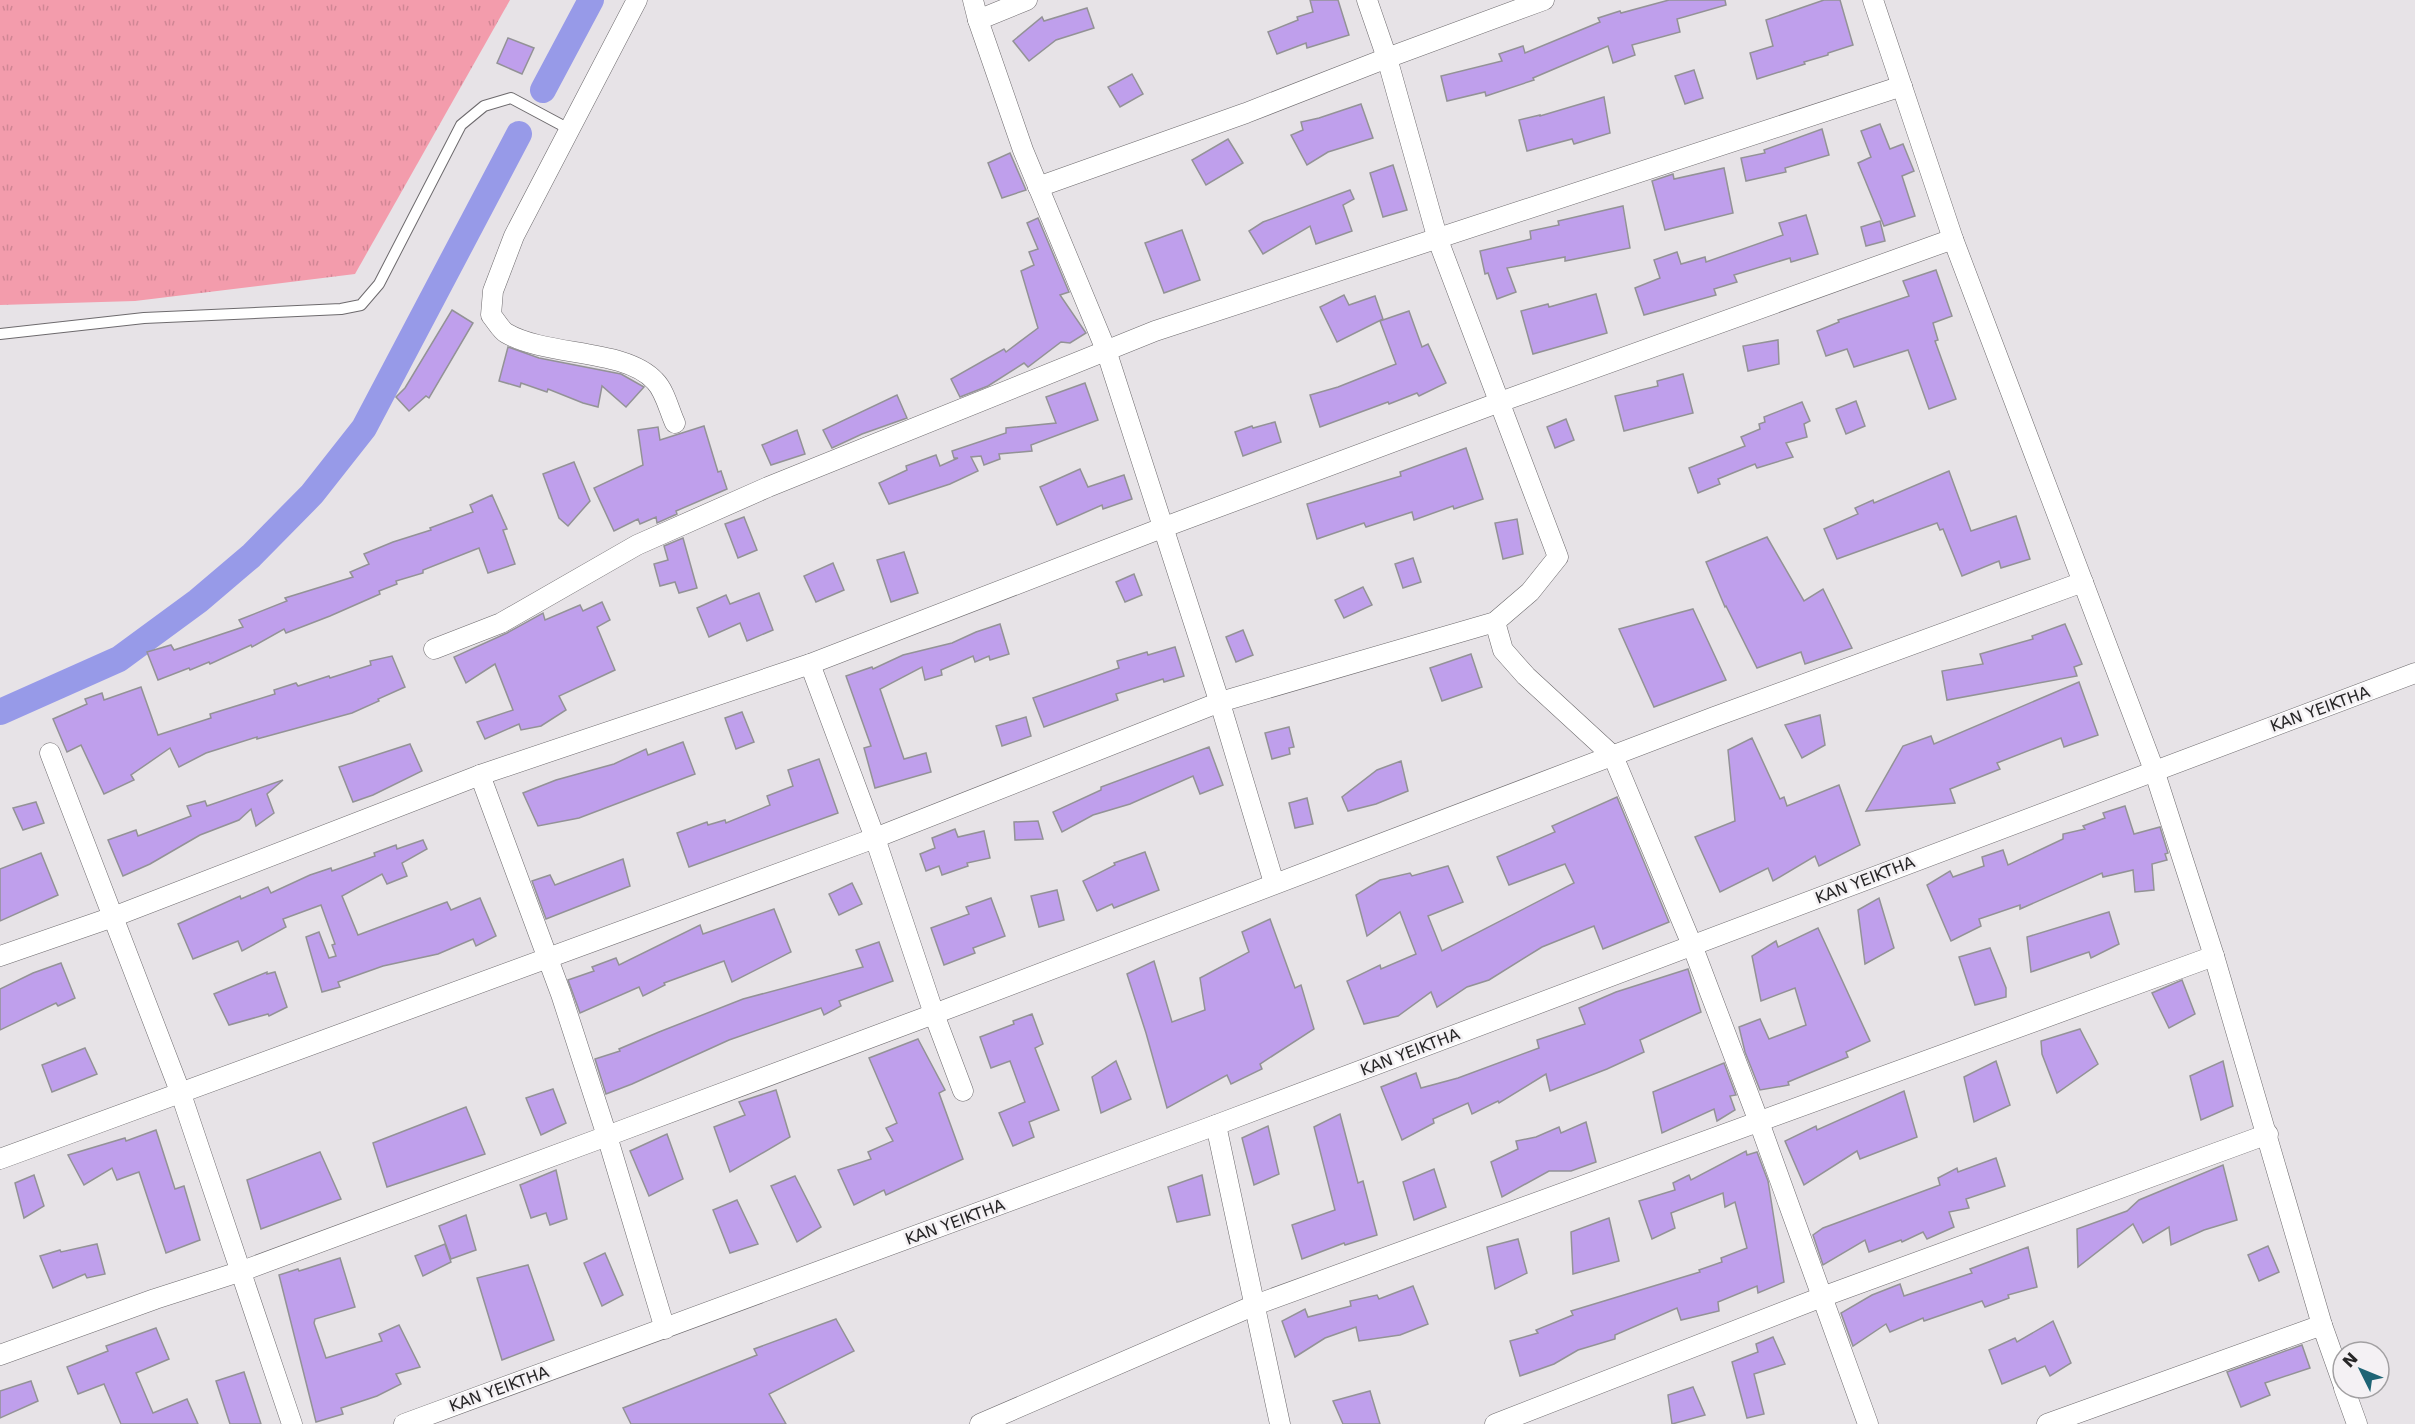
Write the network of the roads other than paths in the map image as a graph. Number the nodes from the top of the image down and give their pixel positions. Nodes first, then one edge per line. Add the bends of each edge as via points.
1 (637, 0) edge
2 (973, 0) edge
3 (1027, 0) edge
4 (1367, 0) edge
5 (1544, 0) edge
6 (1873, 0) edge
7 (978, 20) junction
8 (1387, 58) junction
9 (1902, 86) junction
10 (568, 129) junction
11 (1038, 187) junction
12 (1953, 239) junction
13 (1438, 240) junction
14 (0, 334) edge
15 (1106, 351) junction
16 (1500, 402) junction
17 (675, 423) dead end
18 (1162, 528) junction
19 (2083, 582) junction
20 (1495, 622) junction
21 (434, 649) dead end
22 (810, 664) junction
23 (2415, 673) edge
24 (1220, 702) junction
25 (50, 753) dead end
26 (1613, 756) junction
27 (2154, 770) junction
28 (480, 775) junction
29 (875, 838) junction
30 (1274, 883) junction
31 (113, 917) junction
32 (1692, 945) junction
33 (0, 956) edge
34 (2214, 956) junction
35 (548, 959) junction
36 (934, 1014) junction
37 (963, 1092) dead end
38 (181, 1094) junction
39 (1759, 1122) junction
40 (1216, 1125) junction
41 (2268, 1134) junction
42 (607, 1136) junction
43 (0, 1159) edge
44 (242, 1271) junction
45 (1822, 1297) junction
46 (1256, 1305) junction
47 (2322, 1325) junction
48 (665, 1329) junction
49 (2331, 1350) edge
50 (0, 1355) edge
51 (2349, 1400) edge
52 (292, 1424) edge
53 (404, 1424) edge
54 (980, 1424) edge
55 (1280, 1424) edge
56 (1495, 1424) edge
57 (1868, 1424) edge
58 (2047, 1424) edge
59 (2357, 1424) edge

1 - 10 street
2 - 7 street
3 - 7 street
4 - 8 street
5 - 8 street
6 - 9 street
7 - 11 street
8 - 11 street
8 - 13 street
9 - 12 street
9 - 13 street
10 - 14 lane via 511,98 484,106 461,125 378,284 361,305 144,318
10 - 17 street via 514,236 493,291 492,315 505,332 523,339 645,371 658,383
11 - 15 street
12 - 16 street
12 - 19 street
13 - 15 street via 1155,331
13 - 16 street
15 - 18 street
15 - 21 street via 768,487 637,545 501,622
16 - 18 street
16 - 20 street via 1558,557 1530,592
18 - 22 street
18 - 24 street
19 - 26 street
19 - 27 street
20 - 24 street
20 - 26 street via 1503,650 1518,668
22 - 28 street
22 - 29 street
23 - 27 street, KAN YEIKTHA
24 - 29 street
24 - 30 street
25 - 31 street
26 - 30 street
26 - 32 street
27 - 32 street, KAN YEIKTHA
27 - 34 street
28 - 31 street
28 - 35 street
29 - 35 street
29 - 36 street
30 - 36 street
31 - 33 street
31 - 38 street
32 - 39 street
32 - 40 street, KAN YEIKTHA
34 - 39 street
34 - 41 street
35 - 38 street
35 - 42 street
36 - 37 street
36 - 42 street
38 - 43 street
38 - 44 street
39 - 45 street
39 - 46 street
40 - 46 street
40 - 48 street, KAN YEIKTHA
41 - 45 street
41 - 47 street
42 - 44 street
42 - 48 street
44 - 50 street
44 - 52 street
45 - 56 street
45 - 57 street
46 - 54 street
46 - 55 street
47 - 49 street
47 - 58 street
48 - 53 street, KAN YEIKTHA
51 - 59 street

